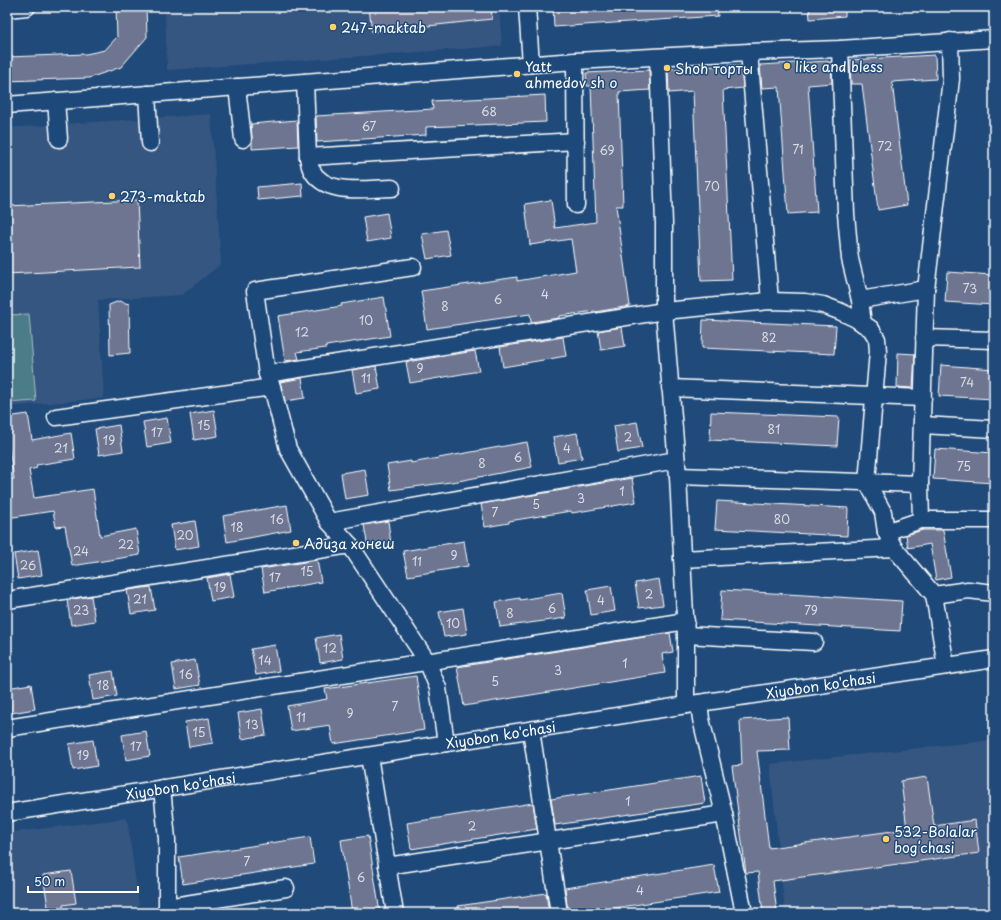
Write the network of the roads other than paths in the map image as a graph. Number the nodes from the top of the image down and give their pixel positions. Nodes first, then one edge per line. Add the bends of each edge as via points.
1 (27, 7) edge
2 (527, 7) edge
3 (7, 9) edge
4 (994, 39) edge
5 (950, 41) junction
6 (840, 49) junction
7 (749, 52) junction
8 (658, 57) junction
9 (575, 61) junction
10 (531, 64) junction
11 (304, 82) junction
12 (237, 87) junction
13 (147, 94) junction
14 (56, 101) junction
15 (7, 105) edge
16 (59, 139) dead end
17 (243, 139) dead end
18 (576, 141) junction
19 (150, 143) dead end
20 (308, 156) junction
21 (392, 188) dead end
22 (576, 205) dead end
23 (413, 267) dead end
24 (926, 289) junction
25 (860, 300) junction
26 (770, 301) junction
27 (664, 311) junction
28 (863, 324) junction
29 (924, 338) junction
30 (994, 340) edge
31 (270, 380) junction
32 (670, 388) junction
33 (875, 396) junction
34 (924, 398) junction
35 (56, 417) dead end
36 (922, 425) junction
37 (994, 429) edge
38 (676, 460) junction
39 (678, 476) junction
40 (867, 482) junction
41 (920, 484) junction
42 (921, 520) junction
43 (994, 520) edge
44 (329, 522) junction
45 (886, 532) junction
46 (350, 545) junction
47 (894, 548) junction
48 (682, 559) junction
49 (994, 593) edge
50 (934, 595) junction
51 (7, 600) edge
52 (686, 628) junction
53 (814, 642) dead end
54 (994, 659) edge
55 (427, 661) junction
56 (946, 666) junction
57 (693, 704) junction
58 (7, 728) edge
59 (531, 730) junction
60 (446, 744) junction
61 (369, 756) junction
62 (162, 788) junction
63 (7, 812) edge
64 (724, 814) junction
65 (547, 842) junction
66 (387, 866) junction
67 (286, 888) dead end
68 (167, 910) edge
69 (740, 912) edge
70 (395, 913) edge
71 (559, 913) edge

1 - 3 street
2 - 10 street
4 - 5 street
5 - 6 street
5 - 24 street via 952,79
6 - 7 street
6 - 25 street via 846,214 850,259
7 - 8 street
7 - 26 street
8 - 9 street
8 - 27 street via 664,224
9 - 10 street
9 - 18 street
10 - 11 street
11 - 12 street
11 - 20 street
12 - 13 street
12 - 17 street
13 - 14 street
13 - 19 street
14 - 15 street
14 - 16 street
18 - 20 street
18 - 22 street
20 - 21 street via 311,168 327,185 340,189
23 - 31 street via 254,291
24 - 25 street
24 - 29 street
25 - 28 street
26 - 27 street
26 - 28 street via 823,305
27 - 31 street
27 - 32 street
28 - 33 street via 873,332 877,343
29 - 30 street
29 - 34 street
31 - 35 street
31 - 44 street via 288,449
32 - 33 street
32 - 38 street
33 - 34 street
33 - 40 street
34 - 36 street
36 - 37 street
36 - 41 street
38 - 39 street
38 - 44 street
39 - 40 street
39 - 48 street
40 - 41 street
40 - 45 street via 883,512
41 - 42 street
42 - 43 street
42 - 45 street
44 - 46 street
45 - 47 street
46 - 51 street
46 - 55 street
47 - 48 street
47 - 50 street
48 - 52 street
49 - 50 street via 968,590
50 - 56 street
52 - 53 street
52 - 55 street
52 - 57 street
54 - 56 street, Xiyobon ko'chasi
55 - 58 street
55 - 60 street via 438,688
56 - 57 street, Xiyobon ko'chasi
57 - 59 street, Xiyobon ko'chasi
57 - 64 street via 701,719
59 - 60 street, Xiyobon ko'chasi
59 - 65 street
60 - 61 street, Xiyobon ko'chasi
61 - 62 street, Xiyobon ko'chasi
61 - 66 street
62 - 63 street, Xiyobon ko'chasi
62 - 68 street via 167,839
64 - 65 street
64 - 69 street
65 - 66 street
65 - 71 street
66 - 70 street
67 - 68 street

